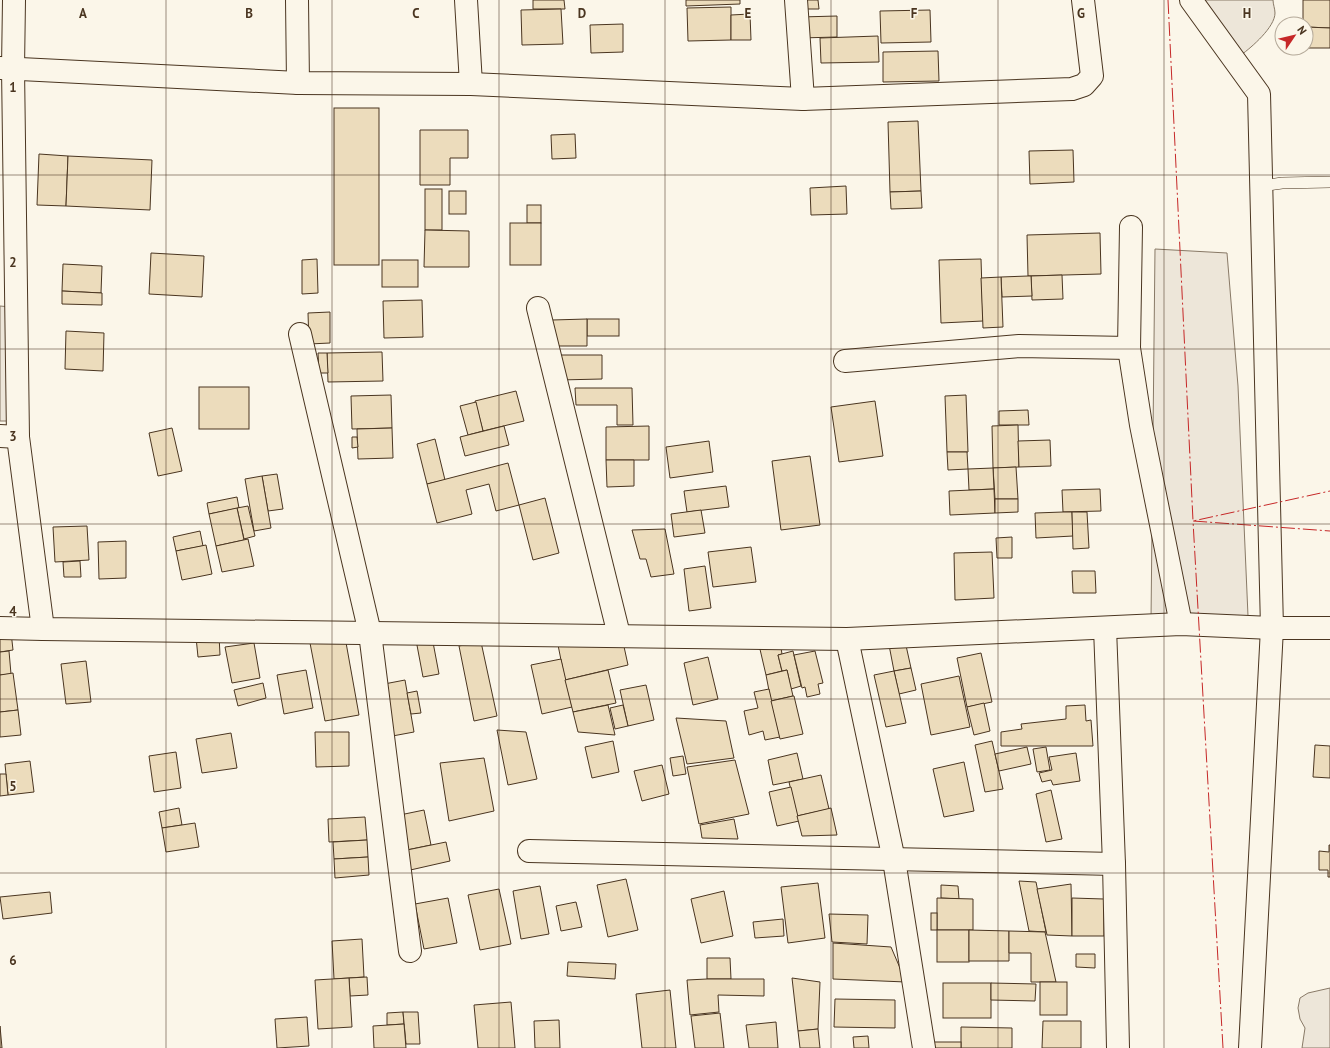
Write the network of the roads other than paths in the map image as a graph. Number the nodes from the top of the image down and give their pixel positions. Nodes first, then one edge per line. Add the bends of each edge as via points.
1 (14, 0) edge
2 (297, 0) edge
3 (466, 0) edge
4 (796, 0) edge
5 (1083, 0) edge
6 (1191, 0) edge
7 (6, 68) edge
8 (298, 83) junction
9 (471, 84) junction
10 (804, 99) junction
11 (1330, 182) edge
12 (1261, 186) junction
13 (1131, 227) dead end
14 (538, 308) dead end
15 (300, 334) dead end
16 (1130, 348) junction
17 (845, 361) dead end
18 (9, 437) edge
19 (1181, 624) junction
20 (0, 628) edge
21 (1105, 628) junction
22 (1272, 628) junction
23 (1330, 628) edge
24 (44, 629) junction
25 (370, 633) junction
26 (619, 635) junction
27 (847, 639) junction
28 (529, 851) dead end
29 (894, 860) junction
30 (1114, 864) junction
31 (410, 951) dead end
32 (924, 1048) edge
33 (1118, 1048) edge
34 (1250, 1048) edge

1 - 7 street
2 - 8 street
3 - 9 street
4 - 10 street
5 - 10 street via 1092,76 1084,85 1072,89
6 - 12 street via 1259,94
7 - 8 street
7 - 18 street
8 - 9 street
9 - 10 street
11 - 12 lane
12 - 22 street
13 - 16 street
14 - 26 street
15 - 25 street
16 - 17 street via 1019,346
16 - 19 street via 1141,425
18 - 24 street
19 - 21 street
19 - 22 street
20 - 24 street
21 - 27 street
21 - 30 street
22 - 23 street
22 - 34 street
24 - 25 street
25 - 26 street
25 - 31 street
26 - 27 street
27 - 29 street
28 - 29 street
29 - 30 street
29 - 32 street
30 - 33 street

